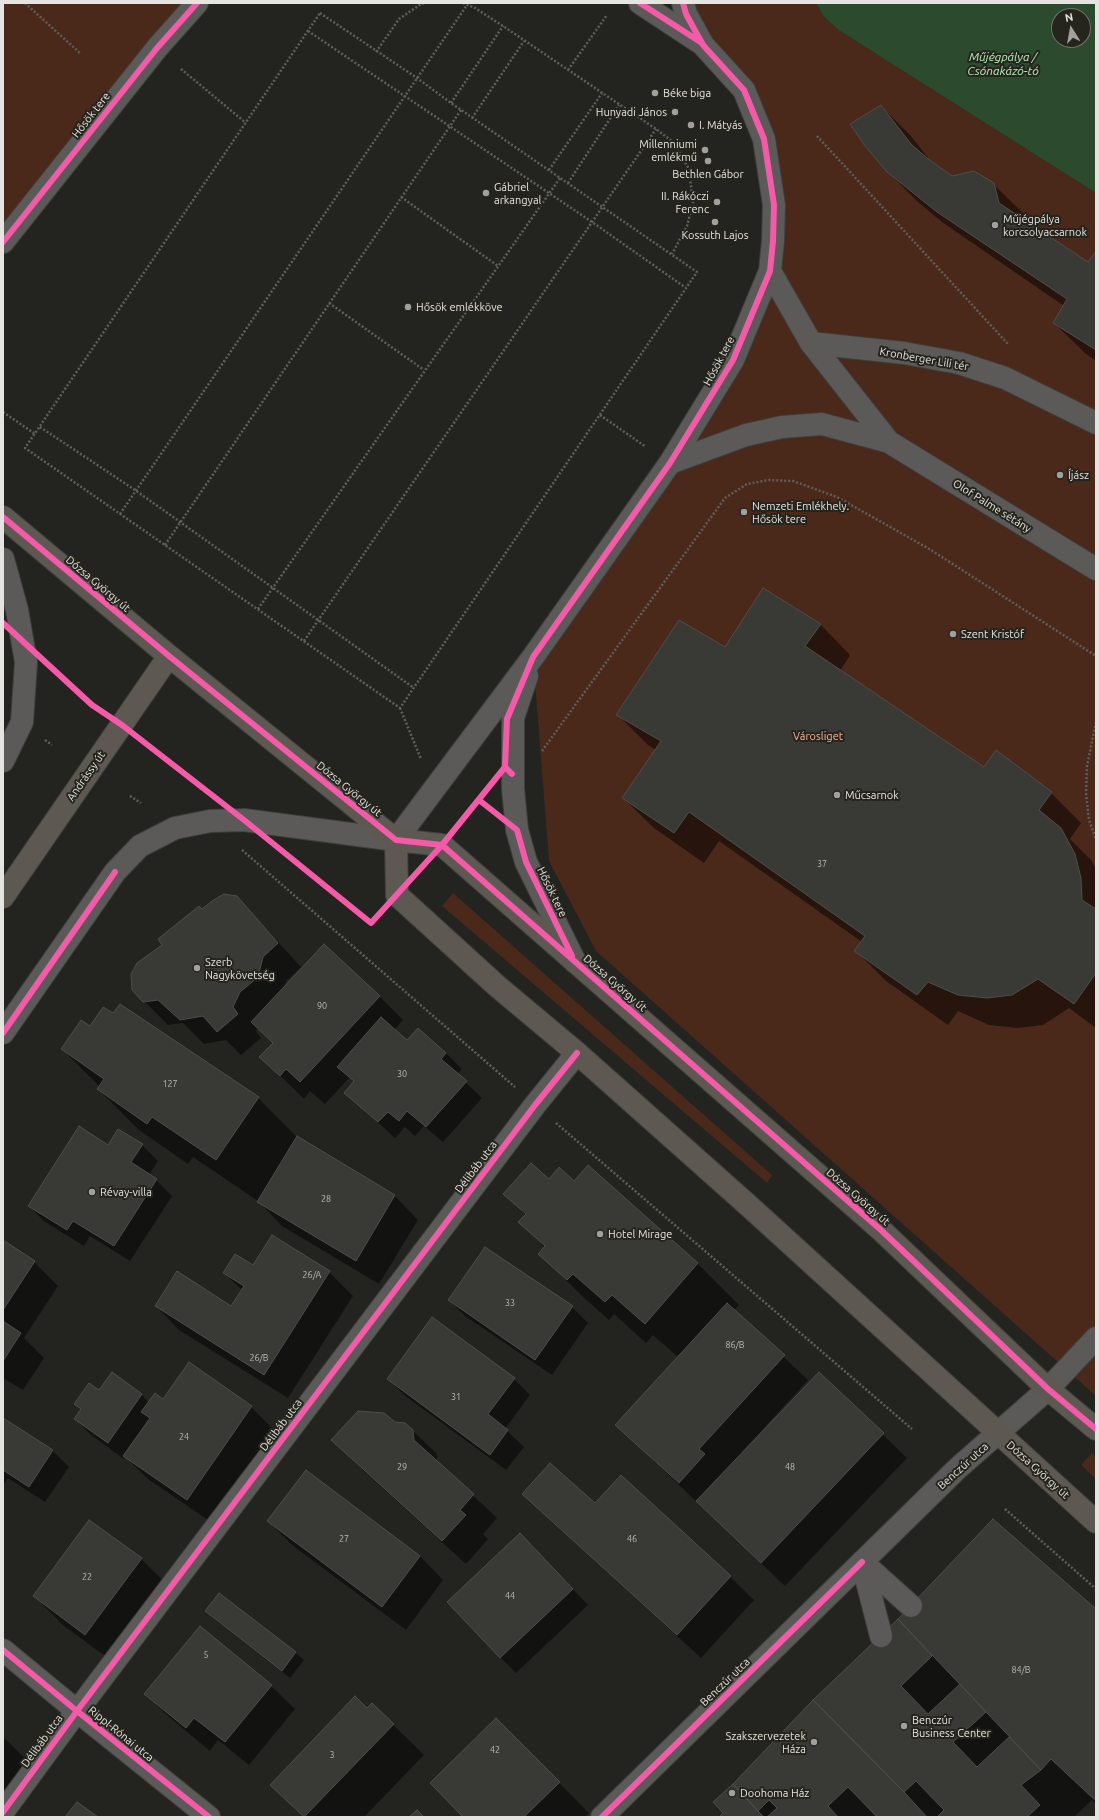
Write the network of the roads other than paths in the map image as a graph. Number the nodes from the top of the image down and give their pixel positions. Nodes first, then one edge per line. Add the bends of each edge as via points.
1 (197, 3) edge
2 (640, 3) edge
3 (683, 3) edge
4 (703, 45) junction
5 (3, 242) edge
6 (770, 271) junction
7 (811, 343) junction
8 (1096, 423) edge
9 (889, 442) junction
10 (670, 463) junction
11 (3, 517) edge
12 (3, 559) edge
13 (1096, 569) edge
14 (169, 656) junction
15 (533, 657) junction
16 (3, 761) edge
17 (396, 840) junction
18 (3, 897) edge
19 (575, 962) junction
20 (3, 1033) edge
21 (577, 1053) junction
22 (1096, 1338) edge
23 (1048, 1389) junction
24 (1096, 1429) edge
25 (998, 1434) junction
26 (1096, 1522) edge
27 (862, 1562) junction
28 (911, 1606) dead end
29 (881, 1636) dead end
30 (3, 1650) edge
31 (76, 1711) junction
32 (3, 1812) edge
33 (209, 1817) edge
34 (602, 1817) edge

1 - 5 street, Hősök tere via 157,48
2 - 4 street, Hősök tere
3 - 4 street, Hősök tere via 686,14
4 - 6 street, Hősök tere via 744,90 764,139 774,205
6 - 7 street, Olof Palme sétány
6 - 10 street, Hősök tere via 733,360
7 - 8 street, Kronberger Lili tér via 904,353 959,363 1005,378
7 - 9 street, Olof Palme sétány
9 - 10 street, Olof Palme sétány via 822,424 782,427 746,435
9 - 13 street, Olof Palme sétány
10 - 15 street, Hősök tere
11 - 14 main road, Dózsa György út
12 - 16 street via 17,610 26,662 22,722
14 - 17 main road, Dózsa György út
14 - 18 main road, Andrássy út
15 - 17 street, Hősök tere
15 - 19 street, Hősök tere via 513,718 513,789 517,830 526,862
17 - 19 main road, Dózsa György út via 442,845
17 - 20 street via 244,820 210,821 175,828 140,846 115,872
17 - 21 main road, Dózsa György út via 397,895 497,986
19 - 23 main road, Dózsa György út via 881,1230
21 - 25 main road, Dózsa György út
21 - 31 street, Délibáb utca
22 - 23 street, Benczúr utca
23 - 24 main road, Dózsa György út
23 - 25 street, Benczúr utca
25 - 26 main road, Dózsa György út
25 - 27 street, Benczúr utca via 958,1468
27 - 28 street
27 - 29 street
27 - 34 street, Benczúr utca
30 - 31 street, Rippl-Rónai utca
31 - 32 street, Délibáb utca
31 - 33 street, Rippl-Rónai utca

